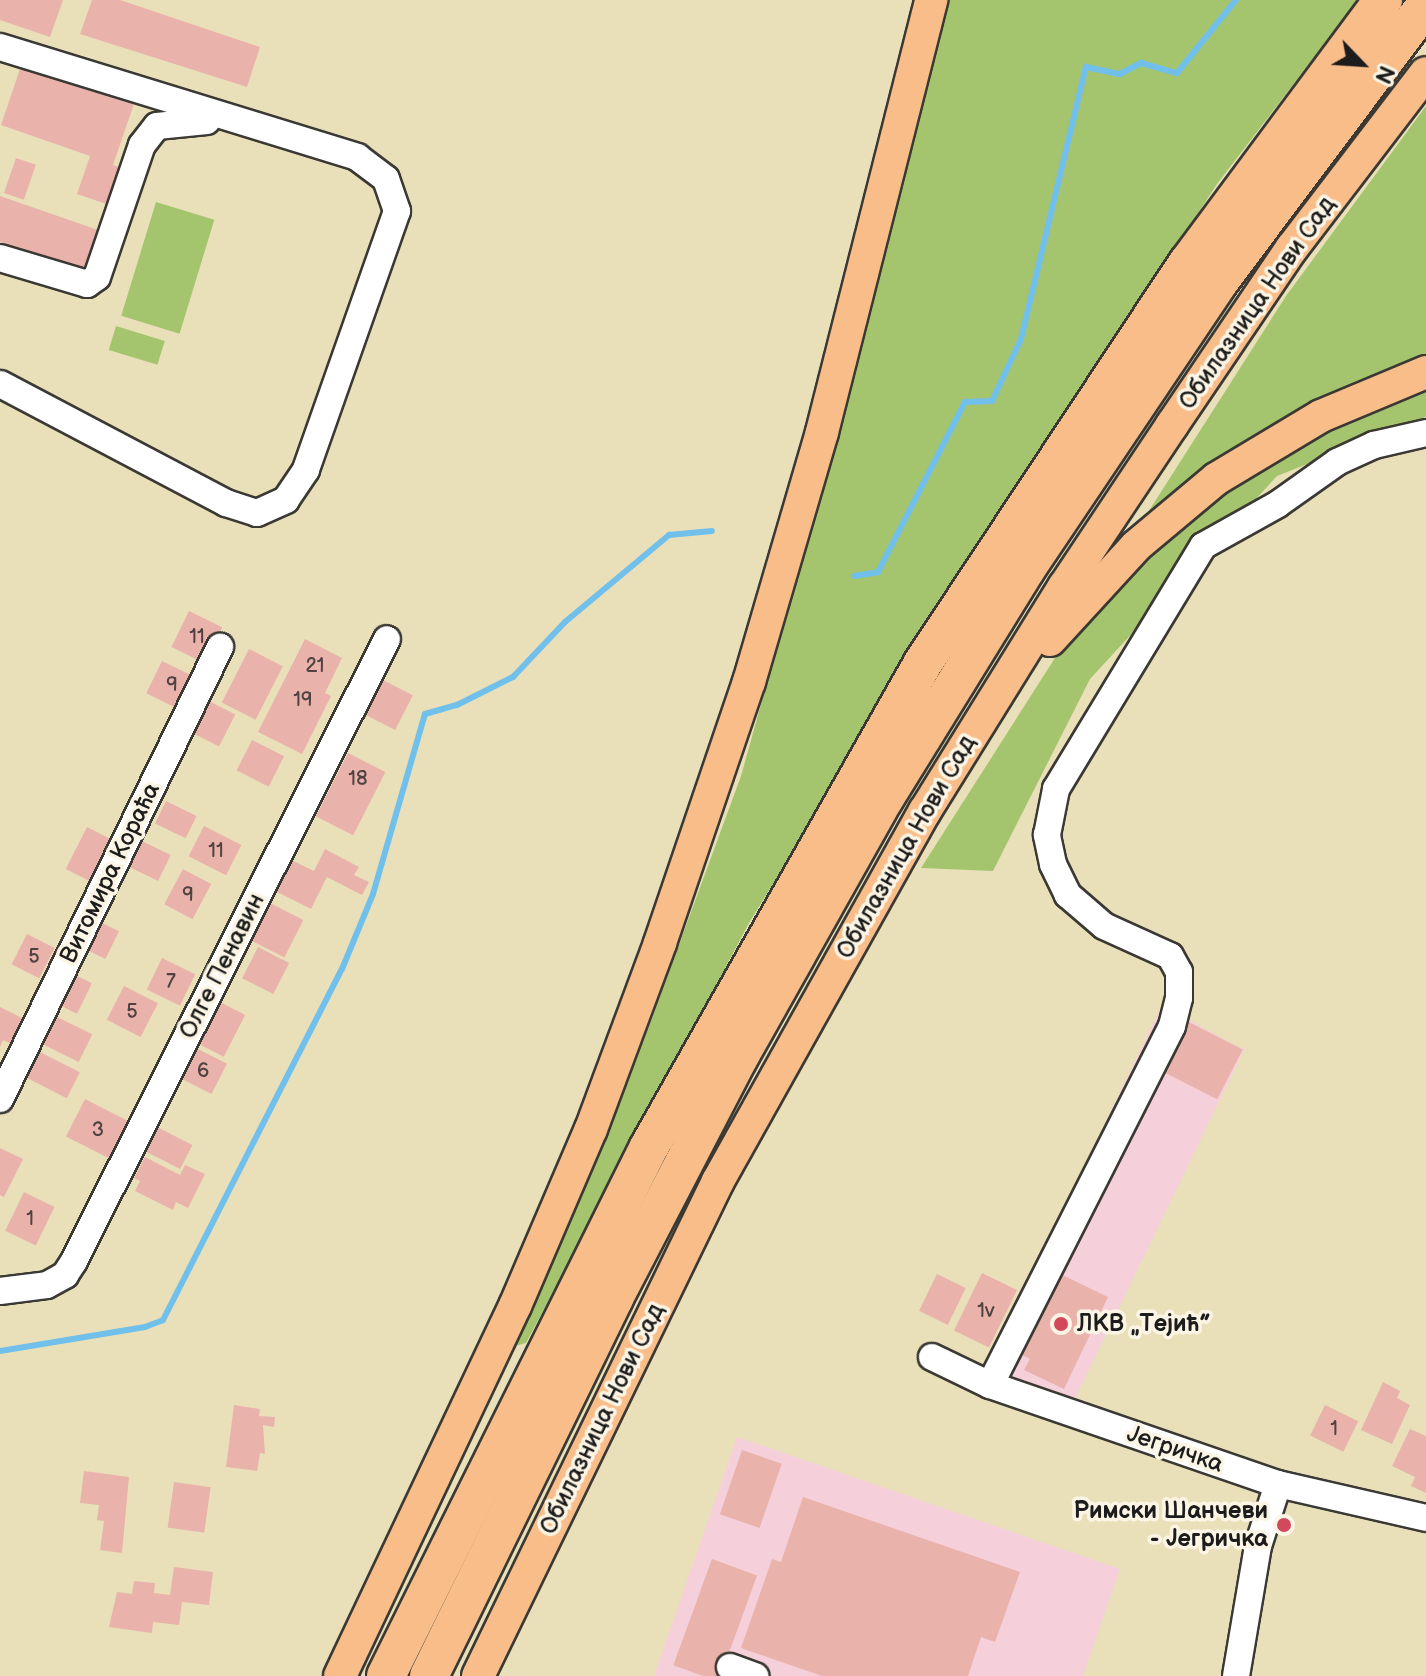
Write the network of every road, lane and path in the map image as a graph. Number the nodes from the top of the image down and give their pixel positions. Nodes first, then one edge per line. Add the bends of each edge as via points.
1 (931, 0) edge
2 (1383, 0) edge
3 (1426, 5) edge
4 (0, 47) edge
5 (1426, 73) edge
6 (254, 128) junction
7 (0, 258) edge
8 (1426, 372) edge
9 (0, 384) edge
10 (1426, 433) edge
11 (387, 639) dead end
12 (220, 647) dead end
13 (967, 741) junction
14 (0, 1099) edge
15 (0, 1291) edge
16 (932, 1357) dead end
17 (990, 1385) junction
18 (1278, 1484) junction
19 (1426, 1518) edge
20 (730, 1667) dead end
21 (340, 1676) edge
22 (386, 1676) edge
23 (429, 1676) edge
24 (478, 1676) edge
25 (755, 1676) edge
26 (1236, 1676) edge

1 - 21 main road via 813,461 749,682 660,943 591,1129 515,1306
2 - 22 highway via 1188,263 923,663 649,1147
3 - 23 highway via 1218,283 1026,569 892,787 738,1059 628,1270
4 - 6 street
5 - 13 main road, Обилазница Нови Сад via 1292,248
6 - 7 street via 193,119 157,126 142,145 97,277 87,284
6 - 9 street via 357,157 386,179 397,211 306,470 286,500 257,513 226,503
8 - 13 main road via 1321,416 1249,456 1183,504 1092,589
10 - 17 street via 1374,445 1337,462 1278,504 1203,546 1056,789 1047,835 1068,895 1104,926 1170,956 1179,972 1179,998 1172,1026
11 - 15 street, Олге Пенавин via 74,1261 65,1275 47,1285
12 - 14 street, Витомира Кораћа
13 - 24 main road, Обилазница Нови Сад via 718,1181
16 - 17 street, Јегричка
17 - 18 street, Јегричка
18 - 19 street, Јегричка
18 - 26 street via 1258,1546
20 - 25 street

